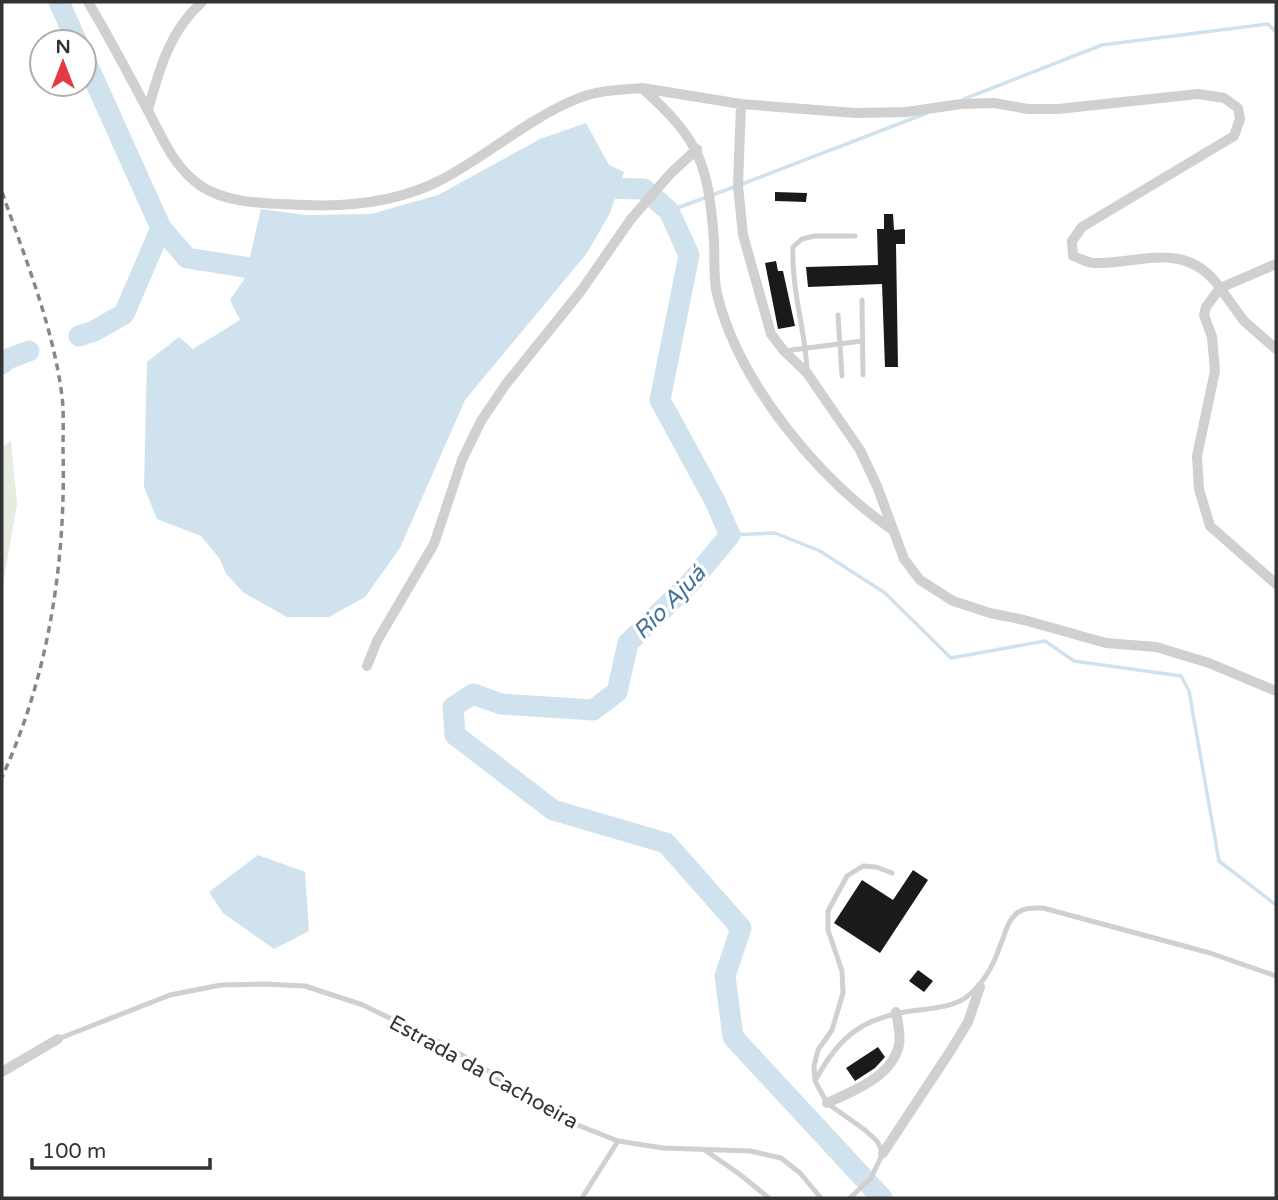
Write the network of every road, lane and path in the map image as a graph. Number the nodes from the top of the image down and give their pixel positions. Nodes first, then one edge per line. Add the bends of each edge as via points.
1 (88, 2) edge
2 (202, 2) edge
3 (642, 88) junction
4 (741, 104) junction
5 (148, 110) junction
6 (697, 149) junction
7 (855, 236) dead end
8 (1276, 264) edge
9 (1220, 288) junction
10 (862, 300) dead end
11 (838, 315) dead end
12 (862, 341) junction
13 (840, 343) junction
14 (806, 347) junction
15 (1276, 349) edge
16 (784, 351) junction
17 (807, 373) junction
18 (863, 374) dead end
19 (842, 376) dead end
20 (891, 528) junction
21 (1276, 584) edge
22 (367, 666) dead end
23 (1276, 691) edge
24 (891, 873) dead end
25 (1276, 976) edge
26 (980, 987) junction
27 (895, 1012) junction
28 (58, 1040) joint
29 (2, 1072) edge
30 (814, 1082) junction
31 (827, 1103) junction
32 (618, 1141) junction
33 (706, 1151) junction
34 (883, 1153) junction
35 (582, 1198) edge
36 (769, 1198) edge
37 (821, 1198) edge
38 (850, 1198) edge

1 - 5 street
2 - 5 street via 176,30
3 - 4 street
3 - 5 street via 607,90 575,99 442,180 400,196 360,203 315,205 229,198 202,186 171,155
3 - 6 street via 676,120
4 - 9 street via 867,113 983,104 1058,109 1198,94 1224,98 1238,108 1240,119 1234,136 1082,227 1072,242 1073,256 1091,263 1172,256 1212,276
4 - 16 street via 738,186 743,236 771,334
6 - 20 street via 706,174 716,290 727,329 784,426 823,472
6 - 22 street via 631,219 481,421 462,460 434,544
7 - 14 lane via 814,236 793,247
8 - 9 street
9 - 15 street via 1244,321
9 - 21 street via 1204,315 1212,337 1215,371 1197,456 1199,489 1210,526
10 - 12 lane
11 - 13 lane
12 - 13 lane
12 - 18 lane
13 - 14 lane
13 - 19 lane
14 - 16 lane
14 - 17 lane
16 - 17 street
17 - 20 street via 860,450
20 - 23 street via 904,559 920,580 953,601 1106,643 1156,647
24 - 30 lane via 863,866 848,876 828,911 828,930 842,971 842,993 832,1030 818,1050
25 - 26 lane via 1210,953 1043,908 1028,908 1007,926
26 - 27 lane via 959,1002
26 - 34 street via 957,1041
27 - 30 lane via 851,1034 828,1056
27 - 31 street via 899,1046 892,1061 872,1080
28 - 29 street
28 - 32 lane, Estrada da Cachoeira via 170,995 222,985 305,986 363,1005 441,1043 534,1104
30 - 31 lane
31 - 34 lane via 865,1130
32 - 33 lane, Estrada da Cachoeira
32 - 35 lane
33 - 36 lane
33 - 37 lane, Estrada da Cachoeira via 750,1151 780,1158 800,1172
34 - 38 lane via 871,1178

